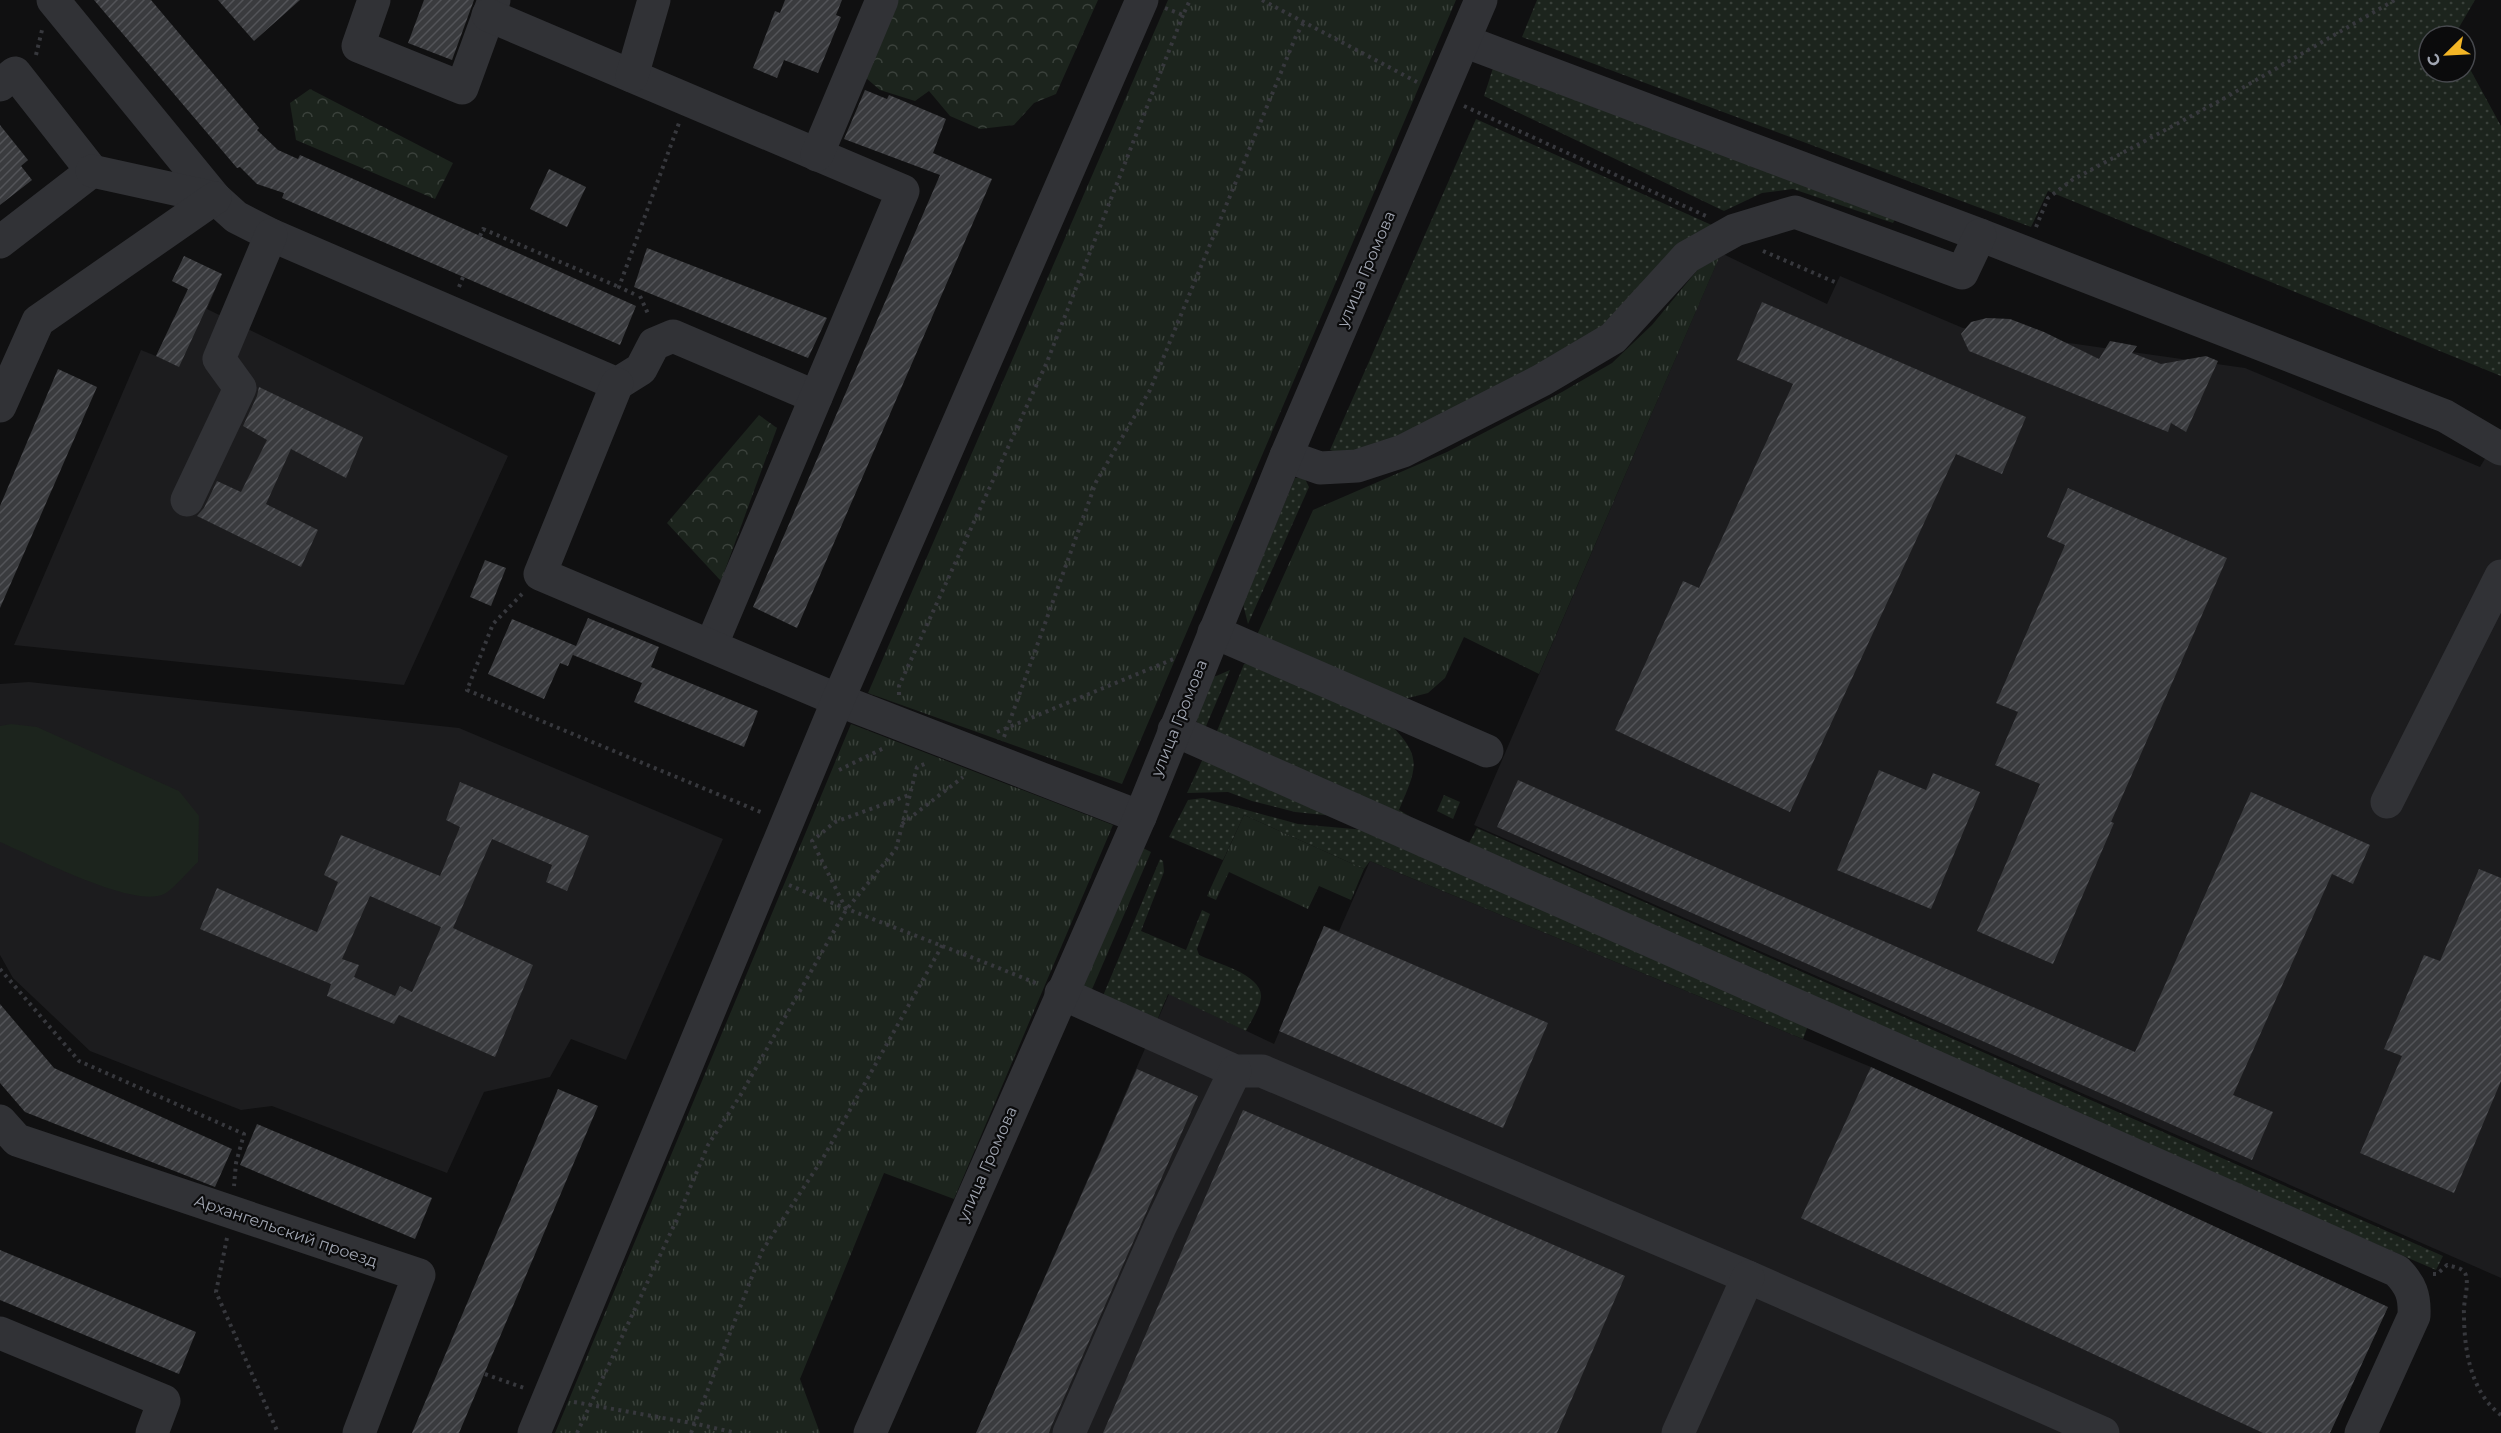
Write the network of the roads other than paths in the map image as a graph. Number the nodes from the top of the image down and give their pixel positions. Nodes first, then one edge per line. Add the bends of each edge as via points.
1 (374, 0) edge
2 (654, 0) edge
3 (882, 0) edge
4 (1481, 0) edge
5 (1150, 2) edge
6 (491, 8) edge
7 (48, 13) edge
8 (1464, 41) junction
9 (632, 76) junction
10 (11, 83) edge
11 (817, 155) junction
12 (92, 171) junction
13 (215, 198) junction
14 (271, 235) junction
15 (1980, 235) junction
16 (0, 242) edge
17 (617, 384) junction
18 (816, 397) junction
19 (0, 406) edge
20 (2501, 449) edge
21 (1286, 456) junction
22 (187, 500) dead end
23 (2501, 576) edge
24 (1211, 638) junction
25 (711, 646) junction
26 (838, 700) junction
27 (1174, 730) junction
28 (1487, 751) dead end
29 (2387, 802) dead end
30 (1140, 817) junction
31 (1061, 993) junction
32 (1234, 1071) junction
33 (6, 1137) edge
34 (1748, 1277) junction
35 (0, 1333) edge
36 (152, 1433) edge
37 (359, 1433) edge
38 (534, 1433) edge
39 (870, 1433) edge
40 (1069, 1433) edge
41 (1678, 1433) edge
42 (2103, 1433) edge
43 (2361, 1433) edge

1 - 6 street via 358,46 462,88
2 - 9 street
3 - 11 street
4 - 8 street, улица Громова
5 - 26 street
6 - 9 street
7 - 13 street
8 - 15 street
8 - 21 street, улица Громова
9 - 11 street
10 - 12 street
11 - 18 street via 903,191
12 - 13 street
12 - 16 street
13 - 14 street via 236,217
13 - 19 street via 38,321
14 - 17 street
14 - 22 street via 219,359 240,388
15 - 20 street via 2445,416
15 - 21 street via 1962,273 1795,212 1736,230 1687,257 1613,338 1542,380 1403,451 1357,466 1320,468
17 - 18 street via 641,369 654,344 673,336
17 - 25 street via 540,574
18 - 25 street
21 - 24 street, улица Громова
23 - 29 street
24 - 27 street, улица Громова
24 - 28 street
25 - 26 street
26 - 30 street
26 - 38 street
27 - 30 street, улица Громова
27 - 43 street via 2397,1271 2410,1284 2414,1316
30 - 31 street, улица Громова
31 - 32 street
31 - 39 street, улица Громова
32 - 34 street via 1262,1071
32 - 40 street
33 - 37 street, Архангельский проезд via 419,1275
34 - 41 street
34 - 42 street
35 - 36 street via 164,1401

